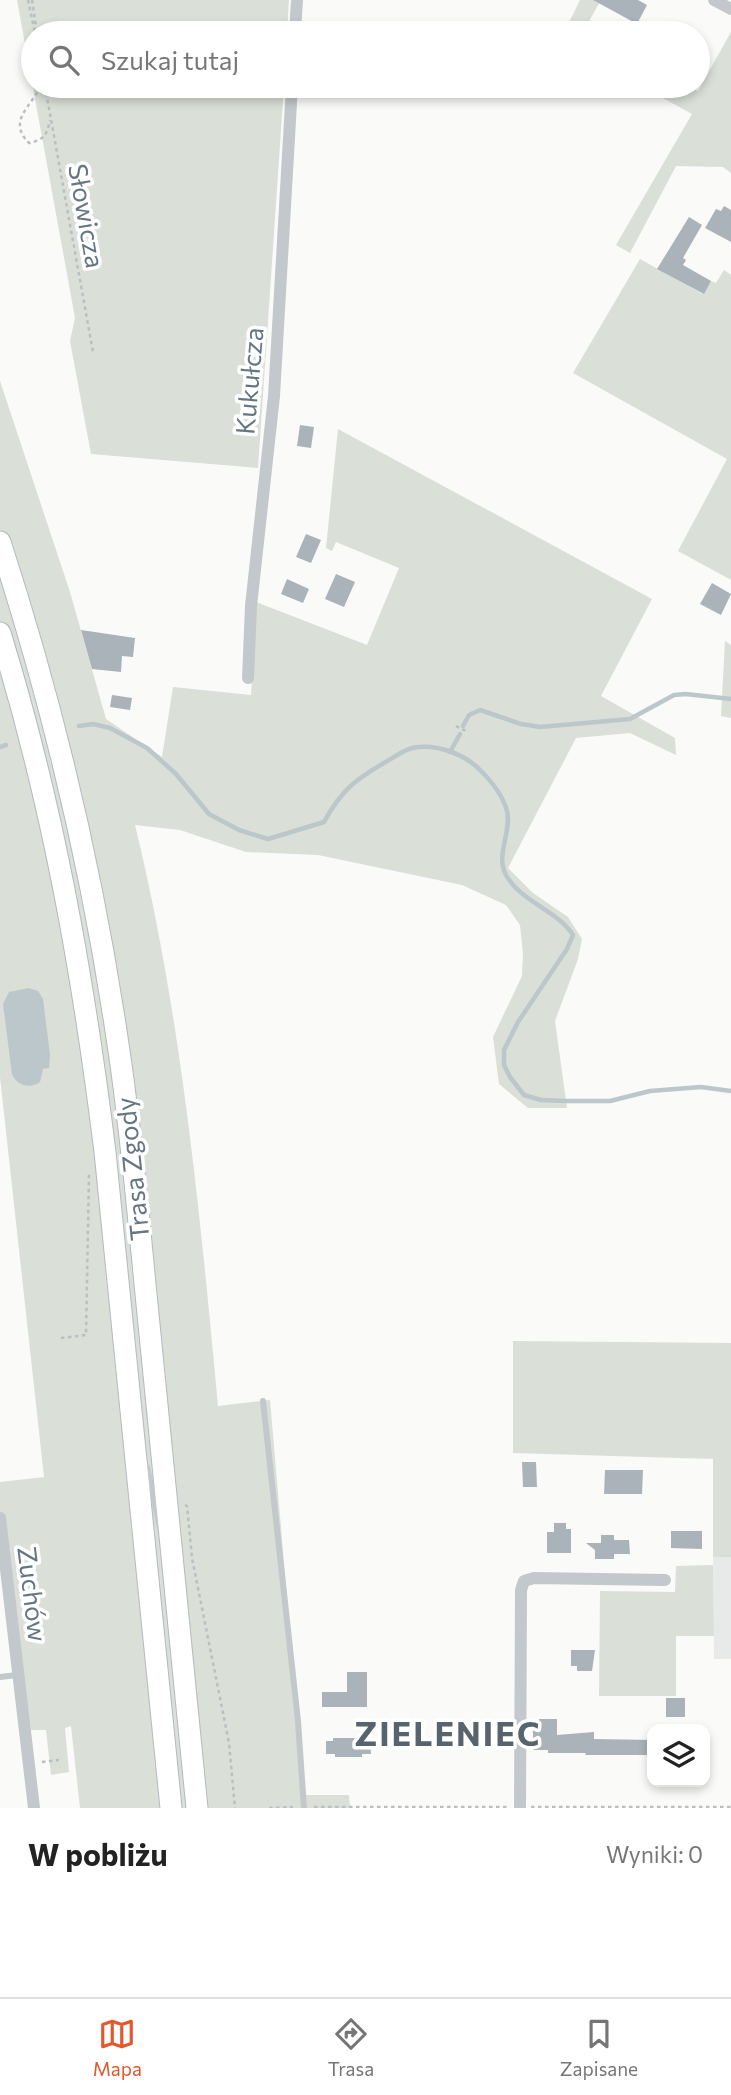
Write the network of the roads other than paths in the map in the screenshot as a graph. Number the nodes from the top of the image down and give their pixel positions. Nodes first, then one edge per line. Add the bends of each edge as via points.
1 (297, 0) edge
2 (714, 0) edge
3 (731, 9) edge
4 (296, 21) edge
5 (291, 98) edge
6 (0, 542) edge
7 (0, 633) edge
8 (248, 678) dead end
9 (155, 1381) junction
10 (128, 1382) junction
11 (263, 1401) dead end
12 (142, 1448) dead end
13 (145, 1461) dead end
14 (154, 1500) junction
15 (0, 1518) edge
16 (153, 1538) dead end
17 (153, 1551) dead end
18 (665, 1580) dead end
19 (178, 1612) junction
20 (152, 1614) junction
21 (19, 1675) junction
22 (0, 1677) edge
23 (196, 1802) edge
24 (170, 1803) edge
25 (304, 1807) edge
26 (520, 1807) edge
27 (34, 1808) edge

1 - 4 street
2 - 3 street
5 - 8 street, Kukułcza via 274,396 251,606
6 - 9 highway, Trasa Zgody via 62,755 104,960 119,1052
7 - 10 highway, Trasa Zgody via 39,773 79,962
9 - 14 lane
9 - 19 highway, Trasa Zgody
10 - 12 lane
10 - 20 highway, Trasa Zgody
11 - 25 lane
13 - 14 lane
14 - 16 lane
14 - 19 lane
15 - 21 street, Zuchów
17 - 20 lane
18 - 26 street via 524,1581
19 - 23 highway, Trasa Zgody
20 - 24 highway, Trasa Zgody
21 - 22 lane, Zuchów
21 - 27 street, Zuchów

